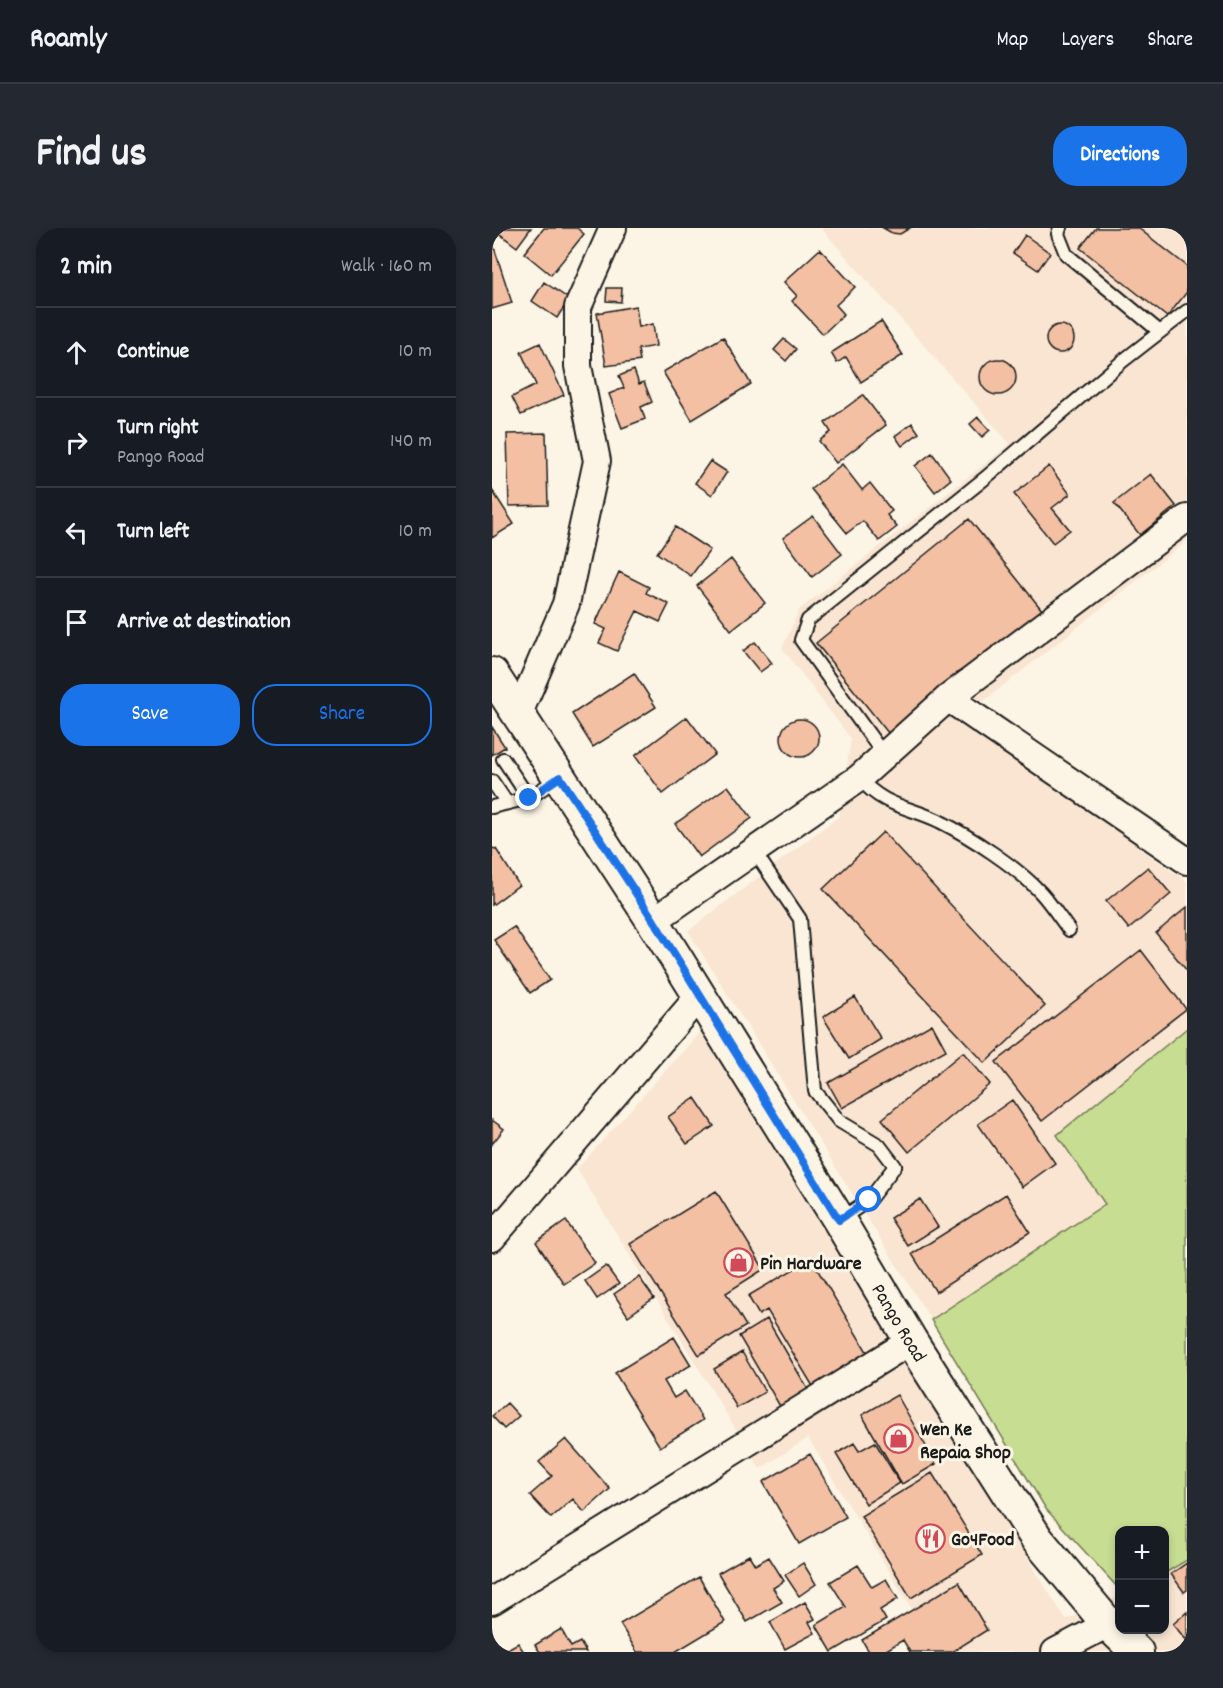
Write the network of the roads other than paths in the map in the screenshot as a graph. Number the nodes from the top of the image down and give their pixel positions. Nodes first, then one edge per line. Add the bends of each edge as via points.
1 (613, 228) edge
2 (1060, 228) edge
3 (1187, 311) edge
4 (1160, 332) junction
5 (1187, 518) edge
6 (492, 674) edge
7 (948, 698) junction
8 (519, 712) junction
9 (884, 755) junction
10 (503, 759) dead end
11 (560, 777) junction
12 (859, 778) junction
13 (492, 781) edge
14 (529, 798) junction
15 (507, 803) junction
16 (492, 807) edge
17 (754, 851) junction
18 (1187, 861) edge
19 (654, 921) junction
20 (1069, 930) dead end
21 (700, 995) junction
22 (839, 1220) junction
23 (492, 1238) edge
24 (911, 1341) junction
25 (492, 1601) edge
26 (1108, 1624) junction
27 (1055, 1652) edge
28 (1137, 1652) edge

1 - 8 street via 578,308 578,366 597,461 566,604
2 - 4 lane via 1058,234 1066,254
3 - 4 lane
4 - 9 lane via 808,620 801,640
5 - 7 street
6 - 8 street, Pango Road
7 - 9 street
7 - 18 street
8 - 11 street, Pango Road
9 - 12 street
10 - 14 lane
11 - 14 lane
11 - 19 street, Pango Road
12 - 17 street
12 - 20 lane via 891,804 938,821 1006,862 1041,892
13 - 15 lane
14 - 15 lane
15 - 16 lane
17 - 19 street
17 - 22 lane via 800,919 815,1091 839,1121 879,1145 895,1166 869,1200
19 - 21 street, Pango Road
21 - 22 street, Pango Road
21 - 23 street
22 - 24 street, Pango Road
24 - 25 street
24 - 26 street, Pango Road via 1037,1539
26 - 27 street
26 - 28 street, Pango Road

